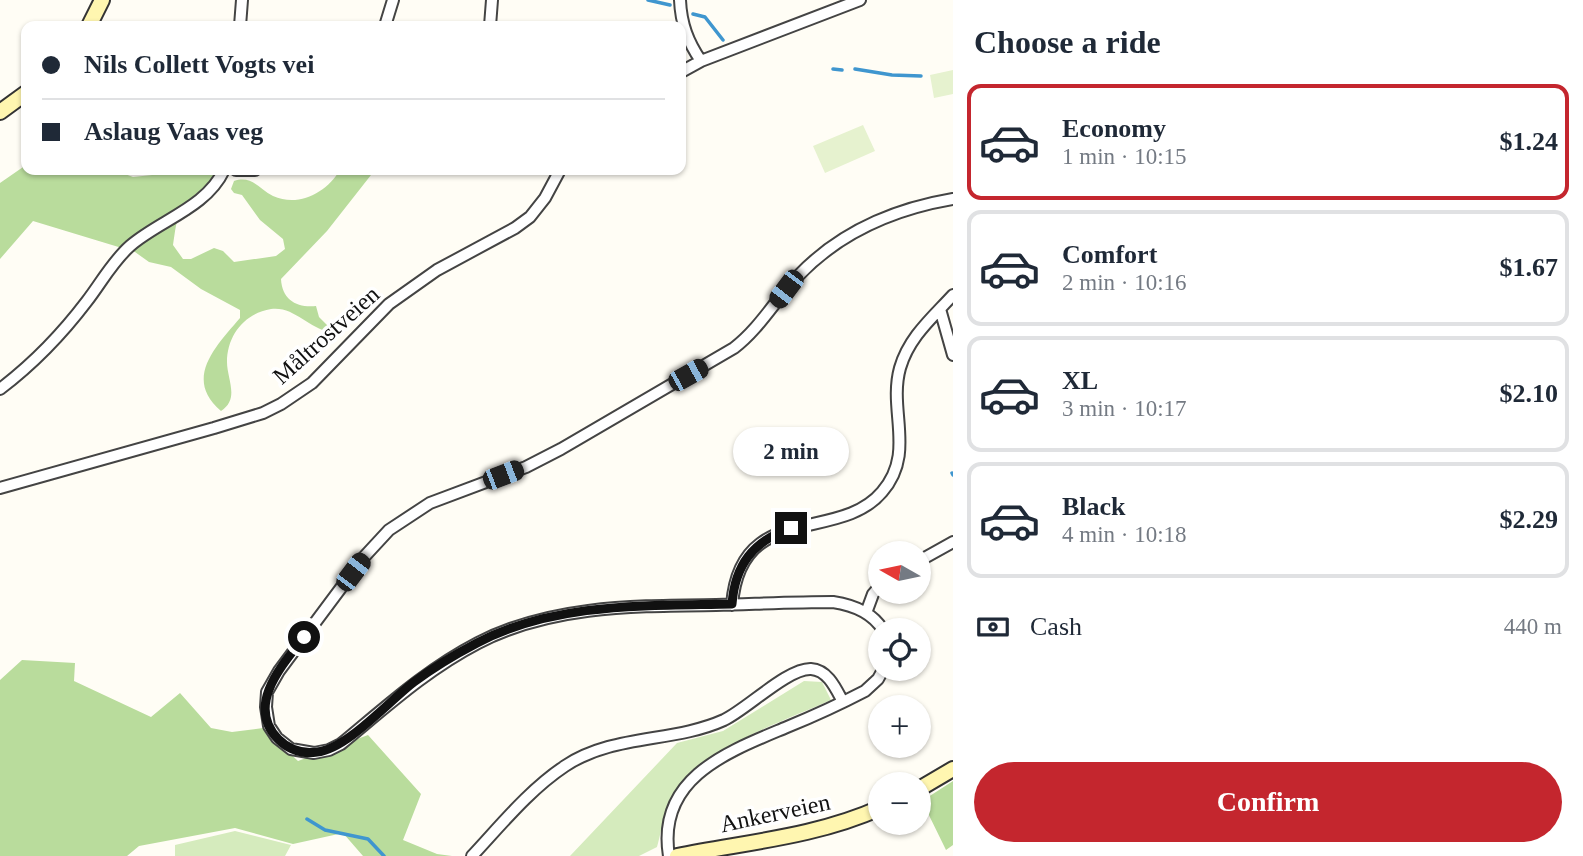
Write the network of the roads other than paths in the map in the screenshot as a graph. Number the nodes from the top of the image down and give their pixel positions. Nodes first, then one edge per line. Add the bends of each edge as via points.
1 (102, 0) edge
2 (242, 0) edge
3 (393, 0) edge
4 (492, 0) edge
5 (680, 0) edge
6 (860, 0) edge
7 (92, 21) edge
8 (240, 21) edge
9 (387, 21) edge
10 (490, 21) edge
11 (682, 21) edge
12 (686, 36) edge
13 (701, 61) junction
14 (686, 69) edge
15 (21, 97) edge
16 (0, 112) edge
17 (221, 175) edge
18 (557, 175) edge
19 (953, 200) edge
20 (953, 295) edge
21 (940, 309) junction
22 (953, 355) edge
23 (0, 389) edge
24 (0, 488) edge
25 (953, 542) edge
26 (931, 554) edge
27 (732, 604) junction
28 (869, 604) edge
29 (866, 612) junction
30 (872, 618) edge
31 (875, 681) edge
32 (843, 702) junction
33 (953, 769) edge
34 (931, 782) edge
35 (868, 813) edge
36 (472, 856) edge
37 (669, 856) edge
38 (677, 856) edge

1 - 7 main road
2 - 8 street
3 - 9 street
4 - 10 street
5 - 11 street
6 - 13 street
12 - 13 street
13 - 14 street
15 - 16 main road
17 - 23 street via 201,200 123,252 57,338
18 - 24 street, Måltrostveien via 530,217 437,270 389,304 312,383 281,404 214,428
19 - 27 street via 910,209 865,226 819,256 734,348 542,458 430,503 401,520 364,557 279,671 267,692 266,713 273,732 291,748 323,752 341,744 432,668 509,629 593,610
20 - 21 street
21 - 22 street
21 - 27 street via 918,332 900,369 901,449 885,489 862,507 782,531 757,546 738,571
25 - 26 street
27 - 29 street via 833,603
28 - 29 street
29 - 30 street
31 - 32 street
32 - 36 street via 823,673 806,669 714,724 596,751 547,780
32 - 37 street via 722,756 700,771 674,810 668,830
33 - 34 main road
35 - 38 main road, Ankerveien via 811,832

